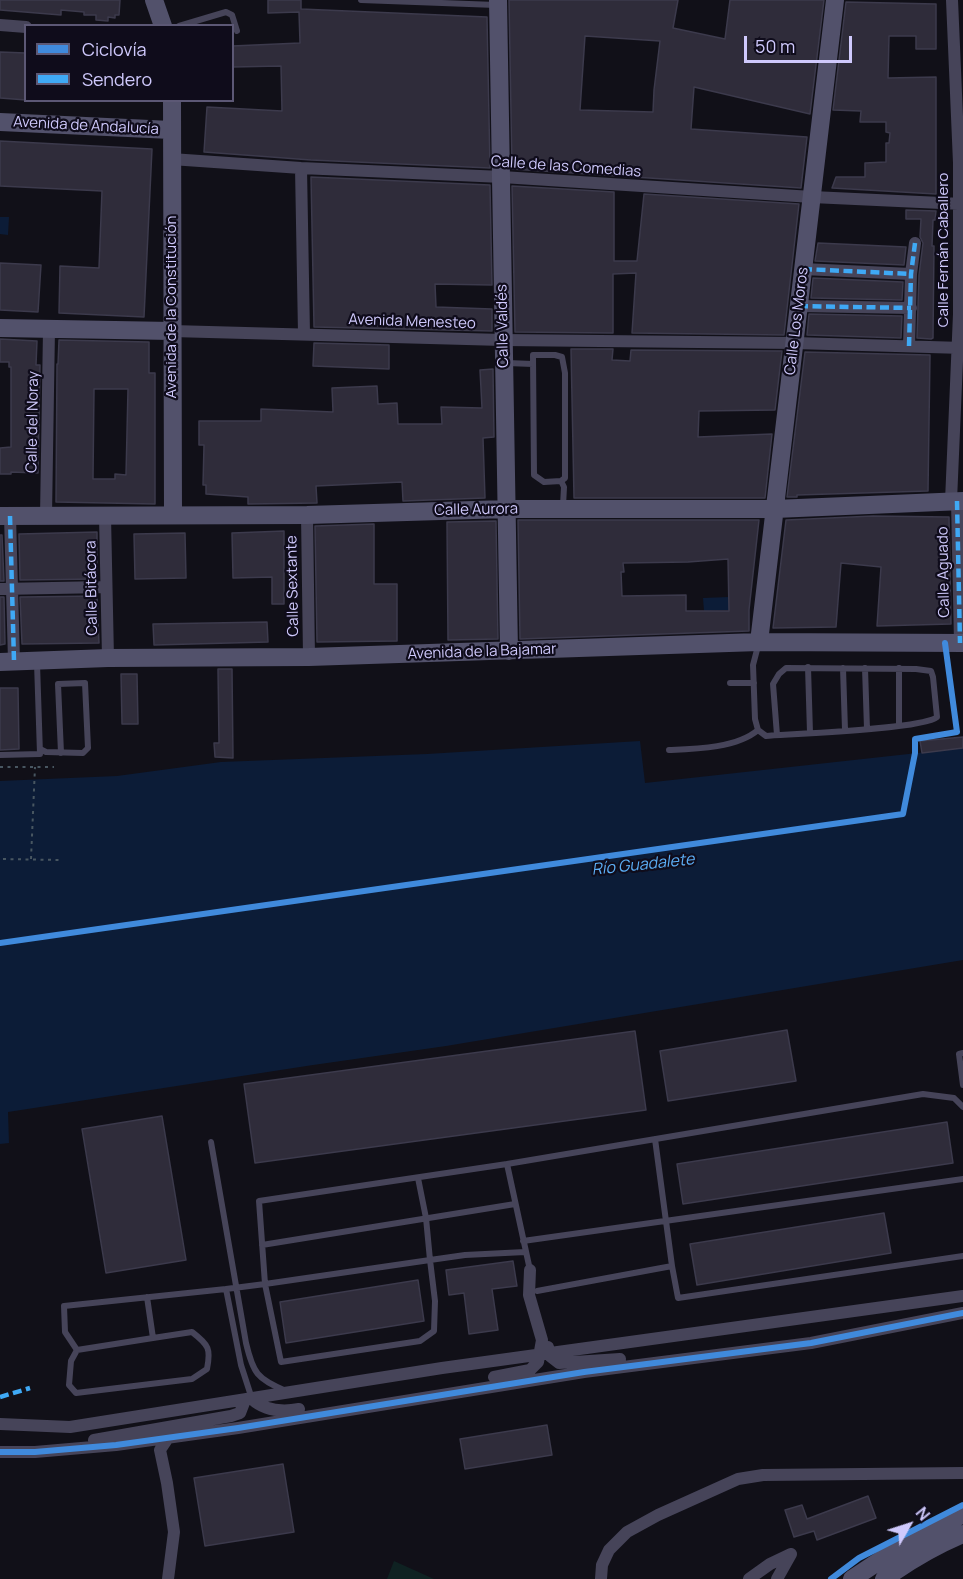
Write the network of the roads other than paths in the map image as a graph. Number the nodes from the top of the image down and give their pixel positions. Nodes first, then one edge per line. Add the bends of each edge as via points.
1 (154, 0) edge
2 (361, 0) edge
3 (835, 0) edge
4 (952, 0) edge
5 (498, 3) edge
6 (162, 24) edge
7 (186, 24) edge
8 (0, 25) edge
9 (24, 27) edge
10 (237, 31) dead end
11 (172, 102) edge
12 (961, 120) edge
13 (0, 122) edge
14 (171, 130) junction
15 (171, 159) junction
16 (301, 168) junction
17 (502, 177) junction
18 (812, 197) junction
19 (961, 203) edge
20 (915, 243) dead end
21 (803, 270) junction
22 (911, 274) junction
23 (800, 306) junction
24 (911, 308) junction
25 (0, 328) edge
26 (49, 329) junction
27 (172, 331) junction
28 (304, 334) junction
29 (503, 340) junction
30 (795, 343) junction
31 (909, 345) junction
32 (961, 348) edge
33 (503, 363) junction
34 (533, 364) junction
35 (561, 481) junction
36 (957, 501) edge
37 (507, 509) junction
38 (775, 509) junction
39 (563, 510) junction
40 (173, 514) junction
41 (307, 515) junction
42 (5, 516) edge
43 (46, 516) junction
44 (105, 516) junction
45 (106, 587) junction
46 (6, 589) edge
47 (759, 642) junction
48 (961, 643) edge
49 (509, 651) junction
50 (309, 657) junction
51 (108, 658) junction
52 (37, 661) junction
53 (7, 662) edge
54 (808, 667) junction
55 (843, 668) junction
56 (865, 668) junction
57 (899, 668) junction
58 (754, 683) junction
59 (730, 684) dead end
60 (898, 726) junction
61 (867, 729) junction
62 (758, 730) junction
63 (845, 730) junction
64 (810, 733) junction
65 (777, 735) junction
66 (40, 749) junction
67 (669, 750) dead end
68 (61, 753) junction
69 (0, 755) edge
70 (963, 1053) edge
71 (963, 1085) edge
72 (963, 1107) edge
73 (655, 1139) junction
74 (211, 1142) dead end
75 (507, 1164) junction
76 (418, 1178) junction
77 (963, 1179) edge
78 (515, 1204) junction
79 (426, 1218) junction
80 (667, 1221) junction
81 (523, 1241) junction
82 (262, 1245) junction
83 (525, 1252) junction
84 (963, 1256) edge
85 (430, 1260) junction
86 (672, 1266) junction
87 (530, 1270) junction
88 (265, 1284) junction
89 (236, 1288) junction
90 (226, 1289) junction
91 (537, 1291) junction
92 (963, 1296) edge
93 (147, 1297) junction
94 (963, 1307) edge
95 (963, 1313) edge
96 (916, 1323) junction
97 (153, 1338) junction
98 (811, 1343) junction
99 (77, 1350) junction
100 (545, 1353) junction
101 (289, 1392) junction
102 (248, 1400) junction
103 (0, 1424) edge
104 (168, 1438) junction
105 (0, 1452) edge
106 (34, 1452) junction
107 (963, 1473) edge
108 (963, 1514) edge
109 (963, 1534) edge
110 (168, 1579) edge
111 (601, 1579) edge
112 (749, 1579) edge
113 (777, 1579) edge
114 (852, 1579) edge
115 (884, 1579) edge

1 - 6 street
2 - 5 lane
3 - 18 street, Calle Los Moros
4 - 12 street, Calle Fernán Caballero
5 - 17 street, Calle Valdés
7 - 10 lane via 226,12 232,15
8 - 9 street
11 - 14 street, Avenida de la Constitución
12 - 19 street, Calle Fernán Caballero
13 - 14 street, Avenida de Andalucía
14 - 15 street, Avenida de la Constitución
15 - 16 street, Calle de las Comedias
15 - 27 street, Avenida de la Constitución
16 - 17 street, Calle de las Comedias
16 - 28 street
17 - 18 street, Calle de las Comedias
17 - 29 street, Calle Valdés
18 - 19 street, Calle de las Comedias
18 - 21 street, Calle Los Moros
19 - 32 street, Calle Fernán Caballero
20 - 22 street
21 - 22 street
21 - 23 street, Calle Los Moros
22 - 24 street
23 - 24 street
23 - 30 street, Calle Los Moros
24 - 31 street
25 - 26 street
26 - 27 street
26 - 43 street, Calle del Noray
27 - 28 street, Avenida Menesteo
27 - 40 street, Avenida de la Constitución
28 - 29 street, Avenida Menesteo
29 - 30 street, Avenida Menesteo
29 - 33 street, Calle Valdés
30 - 31 street, Avenida Menesteo
30 - 38 street, Calle Los Moros
31 - 32 street, Avenida Menesteo
32 - 36 street, Calle Fernán Caballero
33 - 34 lane
33 - 37 street, Calle Valdés
34 - 35 lane via 534,475 544,482
34 - 35 lane via 533,355 562,357 566,478
35 - 39 lane
36 - 38 street, Calle Aurora
36 - 48 street, Calle Aguado
37 - 39 street, Calle Aurora
37 - 41 street, Calle Aurora
37 - 49 street, Calle Valdés
38 - 39 street, Calle Aurora
38 - 47 street, Calle Los Moros
40 - 41 street, Calle Aurora
40 - 44 street, Calle Aurora
41 - 50 street, Calle Sextante
42 - 43 street, Calle Aurora
42 - 46 street
43 - 44 street, Calle Aurora
44 - 45 street, Calle Bitácora
45 - 46 street
45 - 51 street, Calle Bitácora
46 - 53 street
47 - 48 street, Avenida de la Bajamar
47 - 49 street, Avenida de la Bajamar
47 - 58 lane via 753,664
49 - 50 street, Avenida de la Bajamar
50 - 51 street, Avenida de la Bajamar
51 - 52 street, Avenida de la Bajamar
52 - 53 street, Avenida de la Bajamar
52 - 66 lane
54 - 55 lane
54 - 64 lane
54 - 65 lane via 786,668 773,684
55 - 56 lane
55 - 63 lane
56 - 57 lane
56 - 61 lane
57 - 60 lane
57 - 60 lane via 932,671 937,717 932,722
58 - 59 lane
58 - 62 lane
60 - 61 lane
61 - 63 lane
62 - 65 lane via 766,736
62 - 67 lane via 740,740 702,749
63 - 64 lane
64 - 65 lane
66 - 68 lane
66 - 69 lane via 40,754
68 - 68 lane via 82,753 88,748 85,683 58,684
70 - 71 lane via 959,1054
72 - 73 lane via 954,1098 923,1094
73 - 75 lane
73 - 80 lane
74 - 89 lane
75 - 76 lane
75 - 78 lane
76 - 79 lane
76 - 82 lane via 259,1201
77 - 80 lane
78 - 79 lane
78 - 81 lane
79 - 82 lane
79 - 85 lane
80 - 81 lane
80 - 86 lane
81 - 83 lane
82 - 88 lane
83 - 85 lane
83 - 87 lane
84 - 86 lane via 678,1298
85 - 88 lane
85 - 88 lane via 434,1331 420,1341 316,1357 281,1362
86 - 91 lane
87 - 91 street
87 - 100 street via 529,1295
88 - 89 lane
89 - 90 lane
89 - 101 lane via 252,1367 272,1385
90 - 93 lane
90 - 102 lane
91 - 100 street
92 - 100 street
93 - 97 lane
93 - 99 lane via 64,1306 65,1332
94 - 96 street
95 - 96 street
96 - 98 street
97 - 99 lane
97 - 99 lane via 192,1332 206,1342 210,1355 207,1369 192,1378 76,1393 69,1385 71,1361
98 - 100 street via 576,1363 559,1363
98 - 104 street via 560,1375
100 - 101 street
100 - 102 street via 530,1370 285,1412
101 - 102 street
102 - 103 street via 70,1427
102 - 106 street via 240,1413 231,1416
104 - 106 street
104 - 110 street via 160,1450 174,1532
105 - 106 street
107 - 111 street via 763,1475 738,1479 627,1532 609,1550 602,1564
108 - 114 street via 905,1544
109 - 115 street via 914,1558
112 - 113 street via 791,1554

